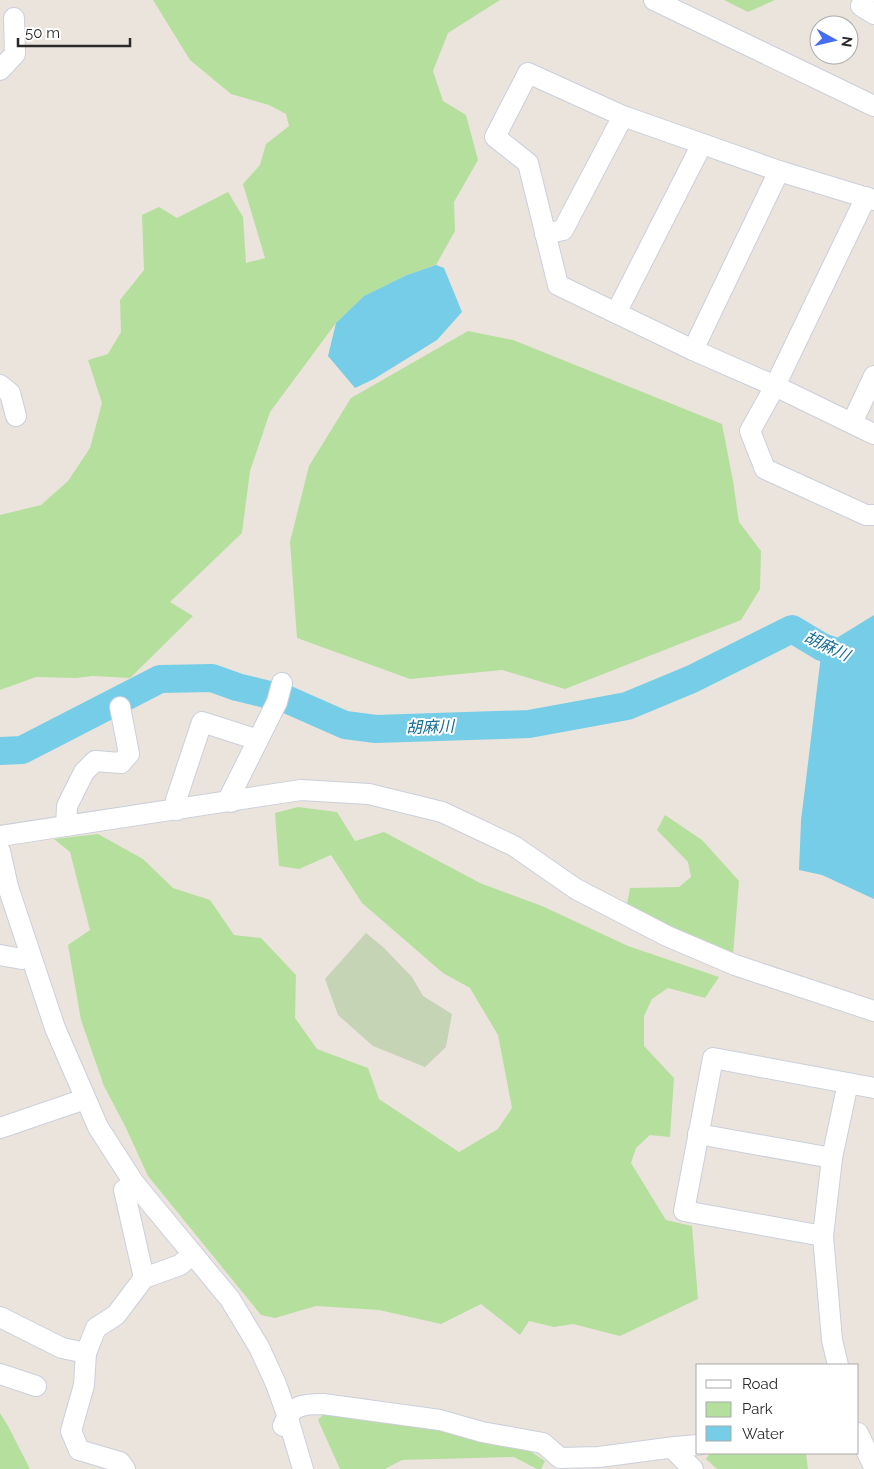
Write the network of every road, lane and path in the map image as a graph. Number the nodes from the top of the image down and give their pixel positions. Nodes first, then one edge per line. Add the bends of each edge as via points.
1 (654, 0) edge
2 (864, 0) edge
3 (874, 14) edge
4 (14, 18) dead end
5 (0, 70) edge
6 (874, 106) edge
7 (623, 116) junction
8 (702, 144) junction
9 (780, 171) junction
10 (870, 199) edge
11 (545, 234) junction
12 (616, 313) junction
13 (693, 350) junction
14 (874, 376) edge
15 (0, 385) edge
16 (775, 386) junction
17 (16, 416) dead end
18 (852, 423) junction
19 (874, 434) edge
20 (874, 515) edge
21 (282, 683) dead end
22 (120, 707) dead end
23 (258, 740) junction
24 (231, 802) junction
25 (177, 810) junction
26 (66, 826) junction
27 (0, 836) edge
28 (0, 852) edge
29 (0, 955) edge
30 (30, 955) junction
31 (874, 1011) edge
32 (848, 1083) junction
33 (874, 1088) edge
34 (85, 1099) junction
35 (0, 1128) edge
36 (698, 1134) junction
37 (832, 1158) junction
38 (134, 1182) junction
39 (823, 1236) junction
40 (193, 1254) junction
41 (144, 1278) junction
42 (0, 1317) edge
43 (86, 1353) junction
44 (838, 1364) edge
45 (0, 1374) edge
46 (36, 1386) dead end
47 (287, 1415) junction
48 (859, 1435) edge
49 (696, 1445) edge
50 (675, 1447) junction
51 (874, 1468) edge
52 (125, 1469) edge
53 (292, 1469) edge
54 (303, 1469) edge
55 (693, 1469) edge

1 - 6 street
2 - 3 street via 861,6
4 - 5 street via 15,54
7 - 8 street
7 - 11 street via 563,230
7 - 11 street via 528,73 495,137 528,164
8 - 9 street
8 - 12 street
9 - 10 street
9 - 13 street
10 - 16 street
11 - 12 street via 558,285
12 - 13 street
13 - 16 street
14 - 18 street
15 - 17 street via 10,393
16 - 18 street
16 - 20 street via 750,431 765,469
18 - 19 street
21 - 23 street via 277,702
22 - 26 street via 129,754 121,762 95,761 84,772 67,806
23 - 24 street via 231,794
23 - 25 street via 202,722 176,800
24 - 25 street
24 - 31 street via 301,790 369,794 442,812 514,846 576,889 667,936 735,965
25 - 26 street
26 - 27 street
28 - 30 street
29 - 30 street via 22,959
30 - 34 street via 55,1028
32 - 33 street
32 - 36 street via 713,1058
32 - 37 street
34 - 35 street
34 - 38 street via 98,1127
36 - 37 street
36 - 39 street via 684,1211
37 - 39 street
38 - 40 street
38 - 41 street via 124,1190
39 - 44 street via 832,1340
40 - 41 street via 180,1265
40 - 47 street via 230,1299 259,1347
41 - 43 street via 116,1315 96,1328
42 - 43 street via 62,1348
43 - 52 street via 84,1385 71,1432 79,1450 120,1462
45 - 46 street
47 - 50 street via 303,1404 323,1404 440,1420 482,1432 543,1443 560,1458 599,1457
47 - 53 street via 282,1430
47 - 54 street
48 - 51 street
49 - 50 street
50 - 55 street

